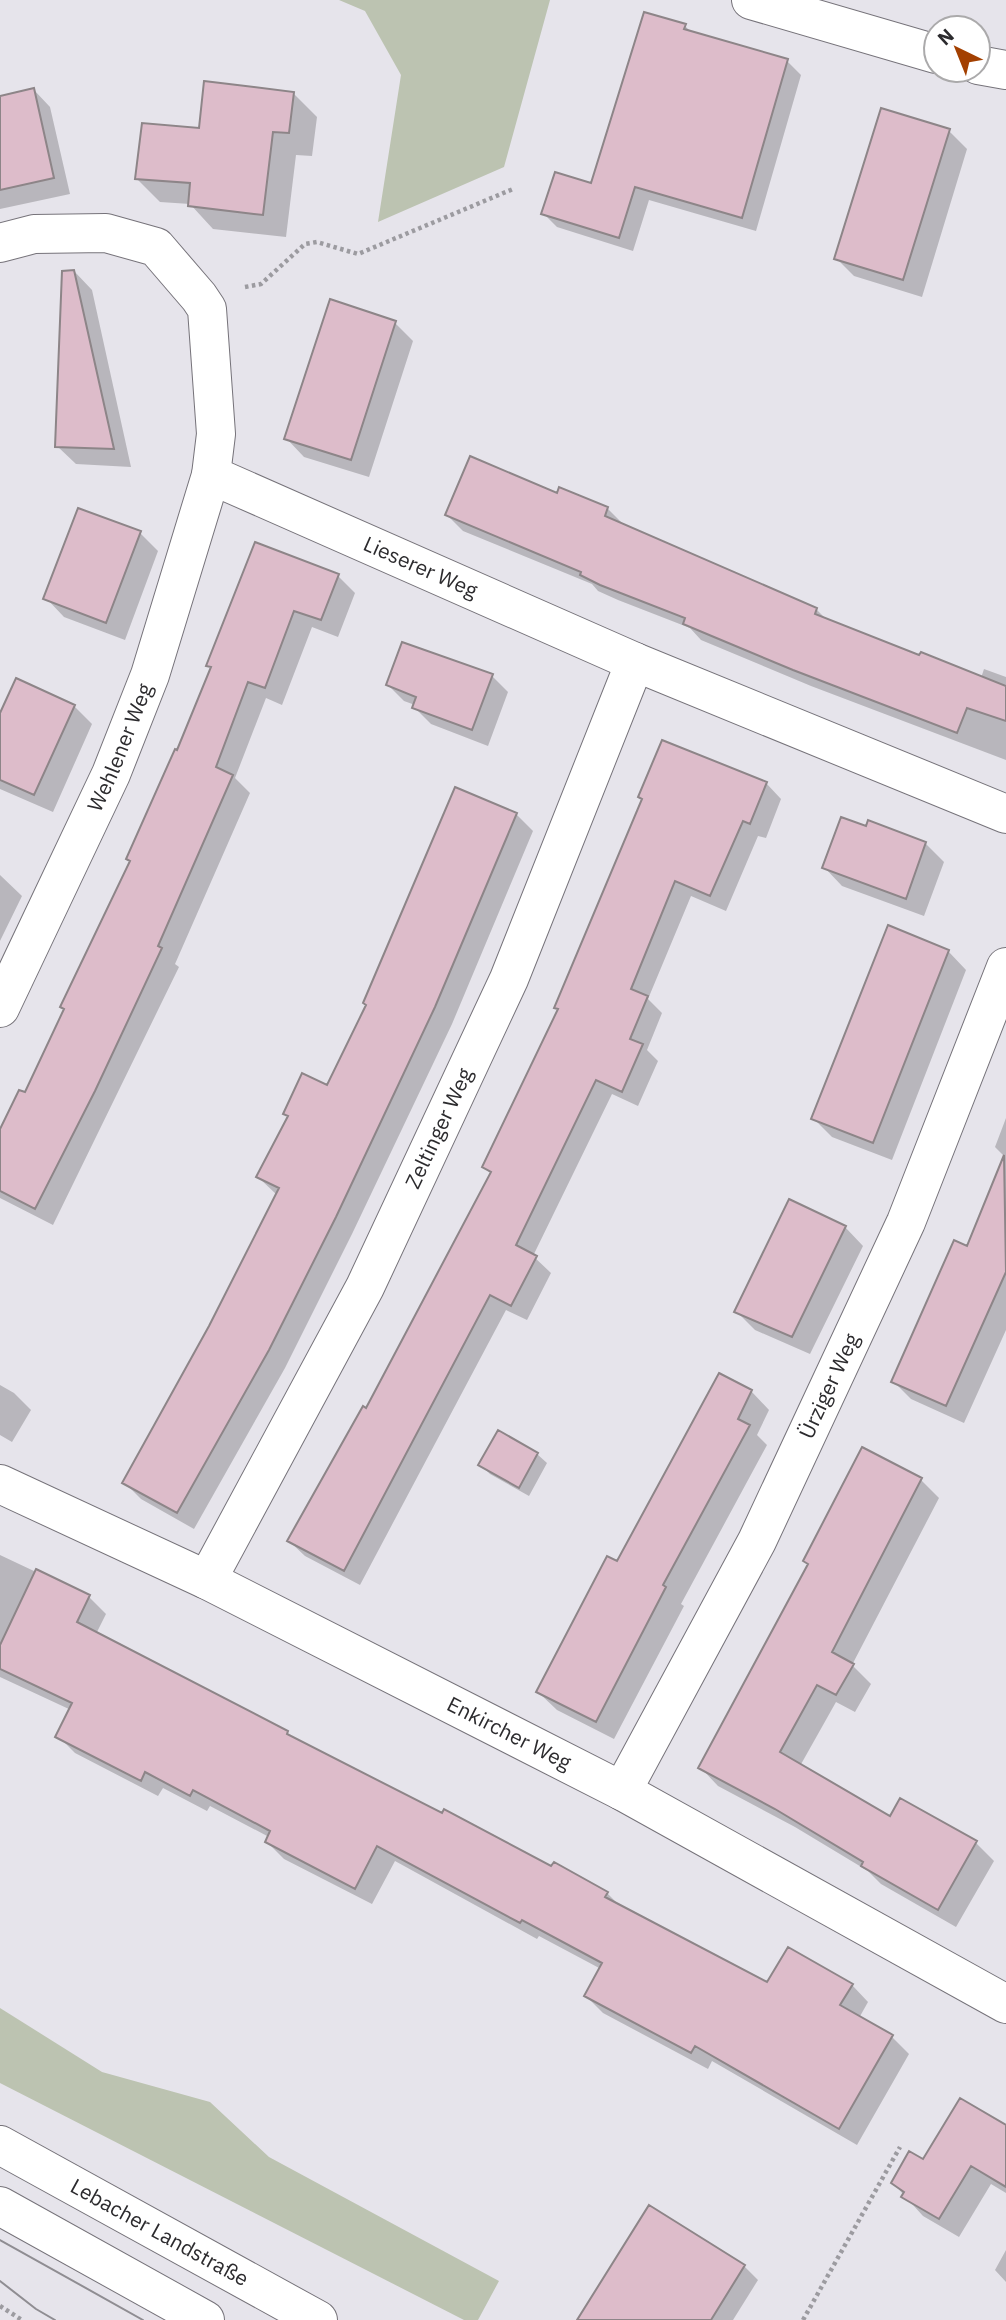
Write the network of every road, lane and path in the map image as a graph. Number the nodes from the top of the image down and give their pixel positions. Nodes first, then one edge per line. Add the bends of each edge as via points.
1 (751, 0) edge
2 (922, 50) edge
3 (513, 189) dead end
4 (0, 243) edge
5 (199, 297) junction
6 (211, 475) junction
7 (635, 662) junction
8 (1006, 814) edge
9 (1006, 967) edge
10 (0, 1008) edge
11 (0, 1484) edge
12 (207, 1580) junction
13 (622, 1791) junction
14 (1006, 2004) edge
15 (0, 2145) edge
16 (900, 2147) dead end
17 (0, 2206) edge
18 (0, 2306) edge
19 (22, 2320) edge
20 (205, 2320) edge
21 (318, 2320) edge
22 (803, 2320) edge

1 - 2 main road
3 - 5 path via 358,254 317,242 304,244 261,284
4 - 5 main road via 34,234 106,233 156,247
5 - 6 main road via 207,309 216,434
6 - 7 main road, Lieserer Weg
6 - 10 main road, Wehlener Weg via 150,675 121,749
7 - 8 main road, Lieserer Weg
7 - 12 main road, Zeltinger Weg via 509,979 469,1065 365,1287
9 - 13 main road, Ürziger Weg via 906,1222 769,1517
11 - 12 main road, Enkircher Weg
12 - 13 main road, Enkircher Weg
13 - 14 main road, Enkircher Weg
15 - 21 main road, Lebacher Landstraße
16 - 22 path
17 - 20 main road
18 - 19 path

